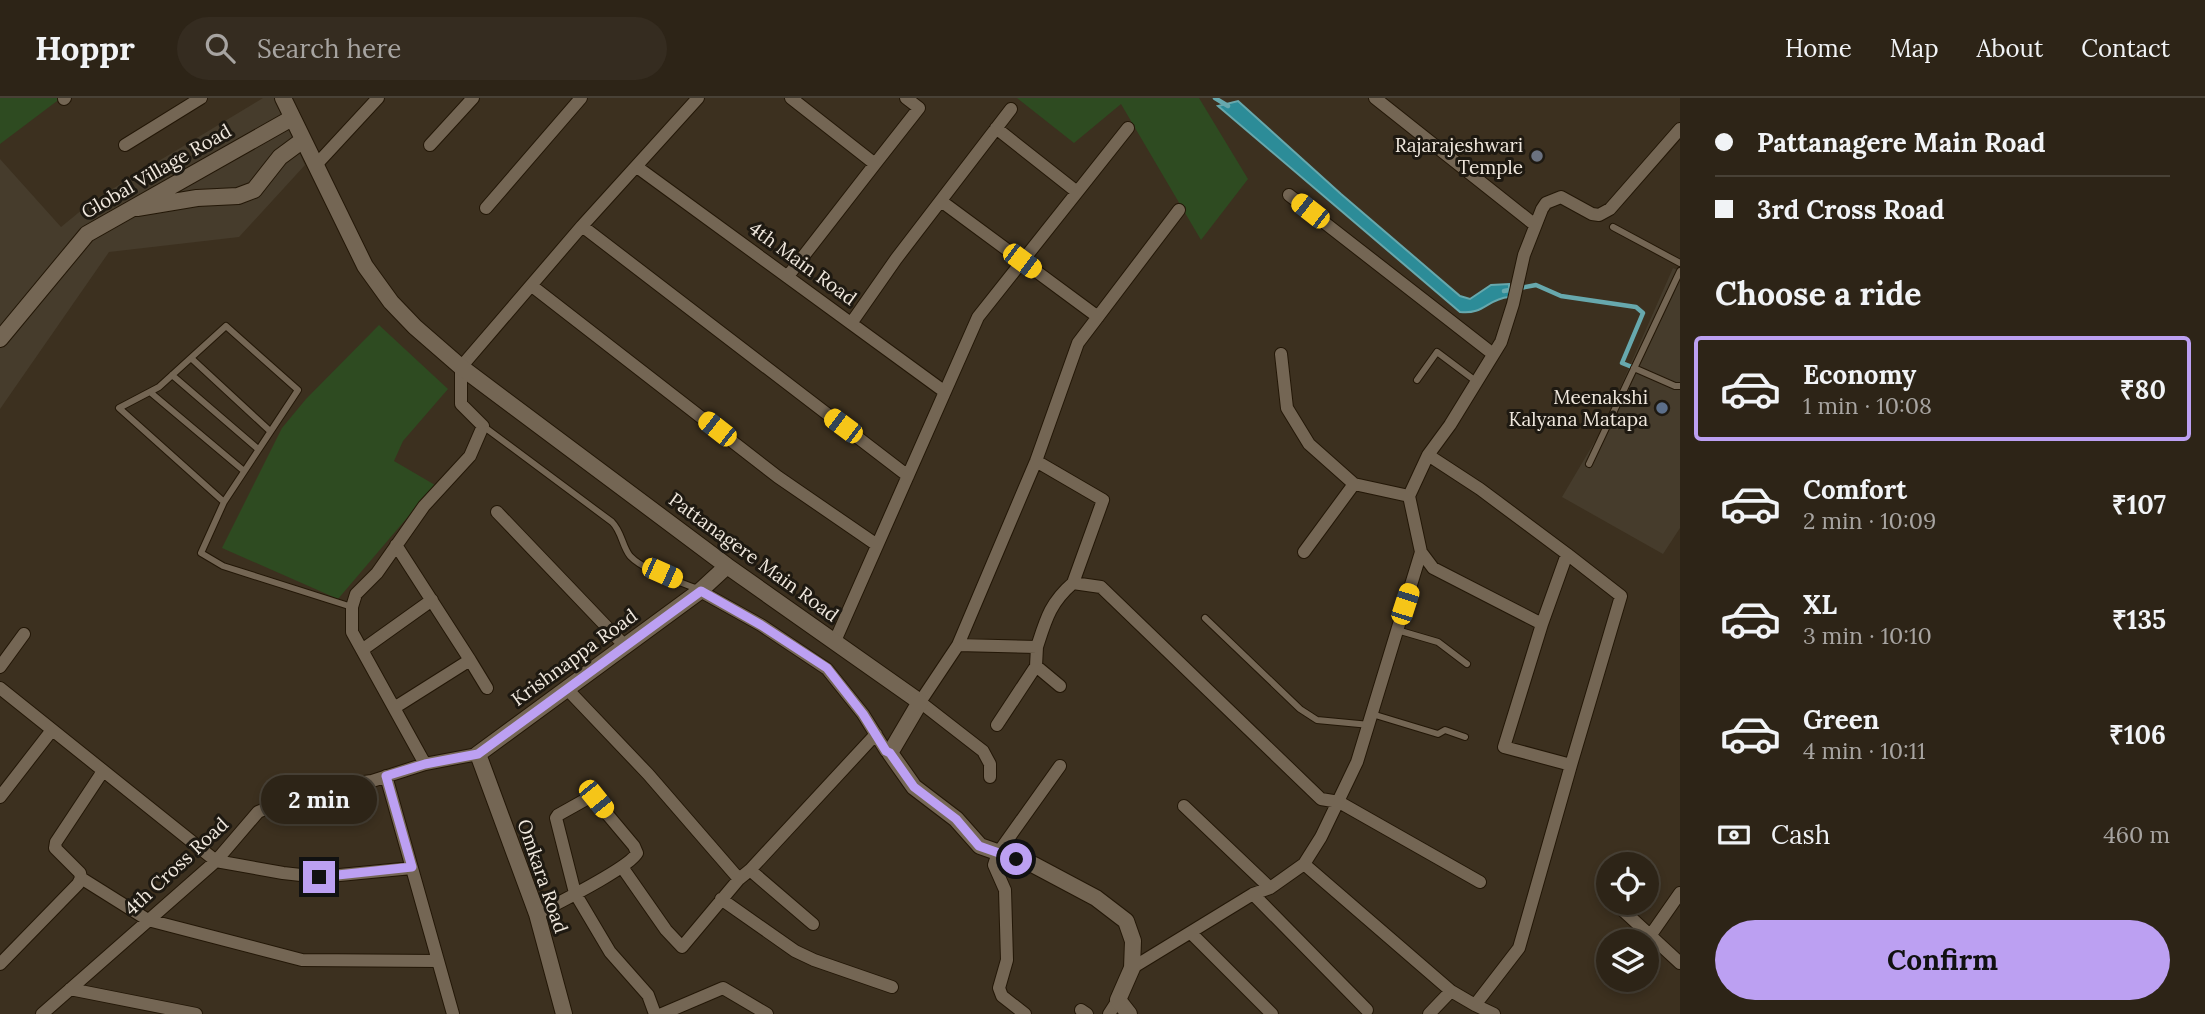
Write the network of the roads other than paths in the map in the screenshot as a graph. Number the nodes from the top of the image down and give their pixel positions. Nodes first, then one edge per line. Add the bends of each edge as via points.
1 (201, 98) edge
2 (283, 98) edge
3 (378, 98) edge
4 (473, 98) edge
5 (581, 98) edge
6 (698, 98) edge
7 (791, 98) edge
8 (912, 100) edge
9 (1381, 100) edge
10 (1011, 108) dead end
11 (292, 118) junction
12 (996, 128) junction
13 (1128, 128) dead end
14 (1680, 129) edge
15 (303, 140) junction
16 (125, 145) dead end
17 (430, 145) dead end
18 (875, 164) junction
19 (315, 166) junction
20 (637, 167) junction
21 (1077, 192) junction
22 (1289, 195) dead end
23 (941, 201) junction
24 (486, 208) dead end
25 (127, 209) junction
26 (1179, 210) dead end
27 (1535, 225) junction
28 (582, 226) junction
29 (1613, 227) dead end
30 (1022, 261) junction
31 (1680, 263) edge
32 (1680, 271) edge
33 (788, 276) junction
34 (532, 286) junction
35 (1098, 317) junction
36 (852, 322) junction
37 (0, 339) edge
38 (1281, 354) dead end
39 (1493, 354) junction
40 (191, 358) junction
41 (461, 367) junction
42 (1634, 368) junction
43 (172, 376) junction
44 (1417, 380) dead end
45 (1477, 382) junction
46 (1680, 386) edge
47 (150, 392) junction
48 (945, 392) junction
49 (483, 426) junction
50 (270, 431) junction
51 (258, 449) junction
52 (1428, 455) junction
53 (1036, 461) junction
54 (1589, 464) dead end
55 (244, 471) junction
56 (908, 476) junction
57 (1354, 484) junction
58 (1409, 496) junction
59 (224, 502) junction
60 (497, 512) dead end
61 (397, 545) junction
62 (877, 545) junction
63 (1304, 552) dead end
64 (1421, 552) junction
65 (1567, 554) junction
66 (727, 566) junction
67 (1073, 583) junction
68 (701, 591) junction
69 (432, 600) junction
70 (352, 607) junction
71 (1205, 618) dead end
72 (1542, 624) junction
73 (1397, 630) junction
74 (24, 634) dead end
75 (835, 641) junction
76 (958, 645) junction
77 (625, 646) junction
78 (1037, 647) junction
79 (362, 650) junction
80 (470, 660) junction
81 (1467, 664) dead end
82 (1036, 666) junction
83 (0, 667) edge
84 (1060, 686) dead end
85 (0, 688) edge
86 (486, 688) dead end
87 (567, 689) junction
88 (920, 702) junction
89 (394, 708) junction
90 (1371, 719) junction
91 (997, 724) dead end
92 (52, 730) junction
93 (876, 734) junction
94 (1465, 737) dead end
95 (890, 753) junction
96 (478, 754) junction
97 (425, 764) junction
98 (1571, 765) junction
99 (1060, 766) dead end
100 (103, 771) junction
101 (386, 776) junction
102 (990, 777) dead end
103 (0, 797) edge
104 (1339, 802) junction
105 (1184, 806) dead end
106 (998, 853) junction
107 (216, 861) junction
108 (1304, 864) junction
109 (412, 867) junction
110 (622, 867) junction
111 (750, 870) junction
112 (81, 878) junction
113 (739, 879) junction
114 (1480, 882) dead end
115 (1270, 888) junction
116 (575, 893) junction
117 (1680, 893) edge
118 (1253, 894) junction
119 (721, 899) junction
120 (537, 914) junction
121 (1628, 915) edge
122 (148, 920) junction
123 (813, 924) dead end
124 (1643, 929) edge
125 (1655, 929) edge
126 (1191, 933) junction
127 (1659, 944) edge
128 (438, 961) junction
129 (1680, 963) edge
130 (0, 964) edge
131 (1132, 968) junction
132 (892, 987) dead end
133 (70, 989) junction
134 (1451, 991) junction
135 (1475, 1005) junction
136 (1113, 1007) edge
137 (1367, 1010) dead end
138 (42, 1014) edge
139 (196, 1014) edge
140 (453, 1014) edge
141 (564, 1014) edge
142 (655, 1014) edge
143 (662, 1014) edge
144 (767, 1014) edge
145 (1025, 1014) edge
146 (1129, 1014) edge
147 (1272, 1014) edge
148 (1429, 1014) edge
149 (1494, 1014) edge

1 - 16 street
2 - 11 street, Pattanagere Main Road
3 - 19 street
4 - 17 street
5 - 24 street
6 - 20 street
7 - 18 street
8 - 18 street via 919,108
9 - 27 street
10 - 12 street
11 - 15 street, Pattanagere Main Road
11 - 25 street, Global Village Road
12 - 21 street
12 - 23 street
13 - 21 street
14 - 27 street via 1610,209 1592,214 1561,197 1546,203
15 - 19 street, Pattanagere Main Road
15 - 25 street via 280,157 254,190 238,196
18 - 33 street
19 - 41 street, Pattanagere Main Road via 365,266 415,327
20 - 28 street
20 - 33 street, 4th Main Road
21 - 30 street
22 - 39 street
23 - 30 street
23 - 36 street
25 - 37 street, Global Village Road via 87,233
26 - 35 street
27 - 39 street via 1502,342
28 - 34 street
28 - 56 street
29 - 31 lane
30 - 35 street
30 - 48 street via 978,317
32 - 42 lane
33 - 36 street, 4th Main Road
34 - 41 street
34 - 62 street via 778,477
35 - 53 street via 1078,343
36 - 48 street, 4th Main Road
38 - 57 street via 1287,408 1308,444
39 - 45 street
40 - 43 lane
40 - 50 lane
40 - 50 lane via 226,326 298,390
41 - 49 street via 461,404
41 - 66 street, Pattanagere Main Road
42 - 46 lane
42 - 54 lane
43 - 47 lane
43 - 51 lane
44 - 45 lane via 1437,352
45 - 52 street
47 - 55 lane
47 - 59 lane via 119,408
48 - 56 street
49 - 61 street via 470,456 424,506
49 - 68 lane via 612,522 632,558
50 - 51 lane
51 - 55 lane
52 - 58 street
52 - 65 street
53 - 67 street via 1103,500
53 - 76 street
55 - 59 lane
56 - 62 street
57 - 58 street
57 - 63 street
58 - 64 street
59 - 70 lane via 201,553 223,566
60 - 77 street
61 - 69 street
61 - 70 street via 356,594
62 - 75 street
64 - 72 street via 1433,568
64 - 73 street
65 - 72 street
65 - 98 street via 1621,596
66 - 68 street, Krishnappa Road
66 - 75 street, Pattanagere Main Road
67 - 78 street via 1047,616
67 - 104 street via 1101,587 1321,799
68 - 77 street, Krishnappa Road
68 - 93 street via 827,668
69 - 79 street
69 - 80 street
70 - 79 street via 352,632
71 - 90 lane via 1317,720
72 - 98 street via 1504,747
73 - 81 lane via 1438,642
73 - 90 street
74 - 83 street
75 - 88 street, Pattanagere Main Road
76 - 78 street
76 - 88 street
77 - 87 street, Krishnappa Road
78 - 82 street
79 - 89 street
80 - 86 street
80 - 89 street
82 - 84 street
82 - 91 street
85 - 92 street
87 - 96 street, Krishnappa Road
87 - 113 street
88 - 95 street
88 - 102 street via 983,751
89 - 97 street
90 - 94 lane
90 - 104 street
92 - 100 street
92 - 103 street
93 - 95 street
93 - 111 street
95 - 106 street via 914,787 956,819 979,846
96 - 97 street, 4th Cross Road
96 - 120 street, Omkara Road
97 - 101 street, 4th Cross Road
98 - 135 street via 1519,948
99 - 106 street
100 - 107 street
100 - 112 street via 56,842 55,848
101 - 107 street, 4th Cross Road via 315,788 258,812
101 - 109 street
104 - 108 street
104 - 114 street
105 - 115 street
106 - 131 street via 1034,865 1096,898 1126,921 1133,941
106 - 145 street via 994,865 1005,890 1007,960 999,988 1002,996
107 - 109 street via 319,877
107 - 122 street, 4th Cross Road
108 - 115 street
108 - 134 street
109 - 128 street
110 - 116 street
110 - 116 street via 634,860 634,846 596,799 589,797 556,818
110 - 119 street via 682,947
111 - 113 street
111 - 123 street
112 - 122 street
112 - 130 street
113 - 119 street
115 - 118 street
116 - 120 street
116 - 142 street via 610,952 648,995
117 - 125 street
118 - 126 street
118 - 137 street
119 - 132 street via 795,951
120 - 141 street, Omkara Road
121 - 124 street
122 - 128 street via 302,960
122 - 133 street, 4th Cross Road
126 - 131 street
126 - 147 street
127 - 129 street
128 - 140 street
131 - 136 street
133 - 138 street, 4th Cross Road
133 - 139 street
134 - 135 street
134 - 148 street
135 - 149 street
136 - 146 street
143 - 144 street via 723,988

